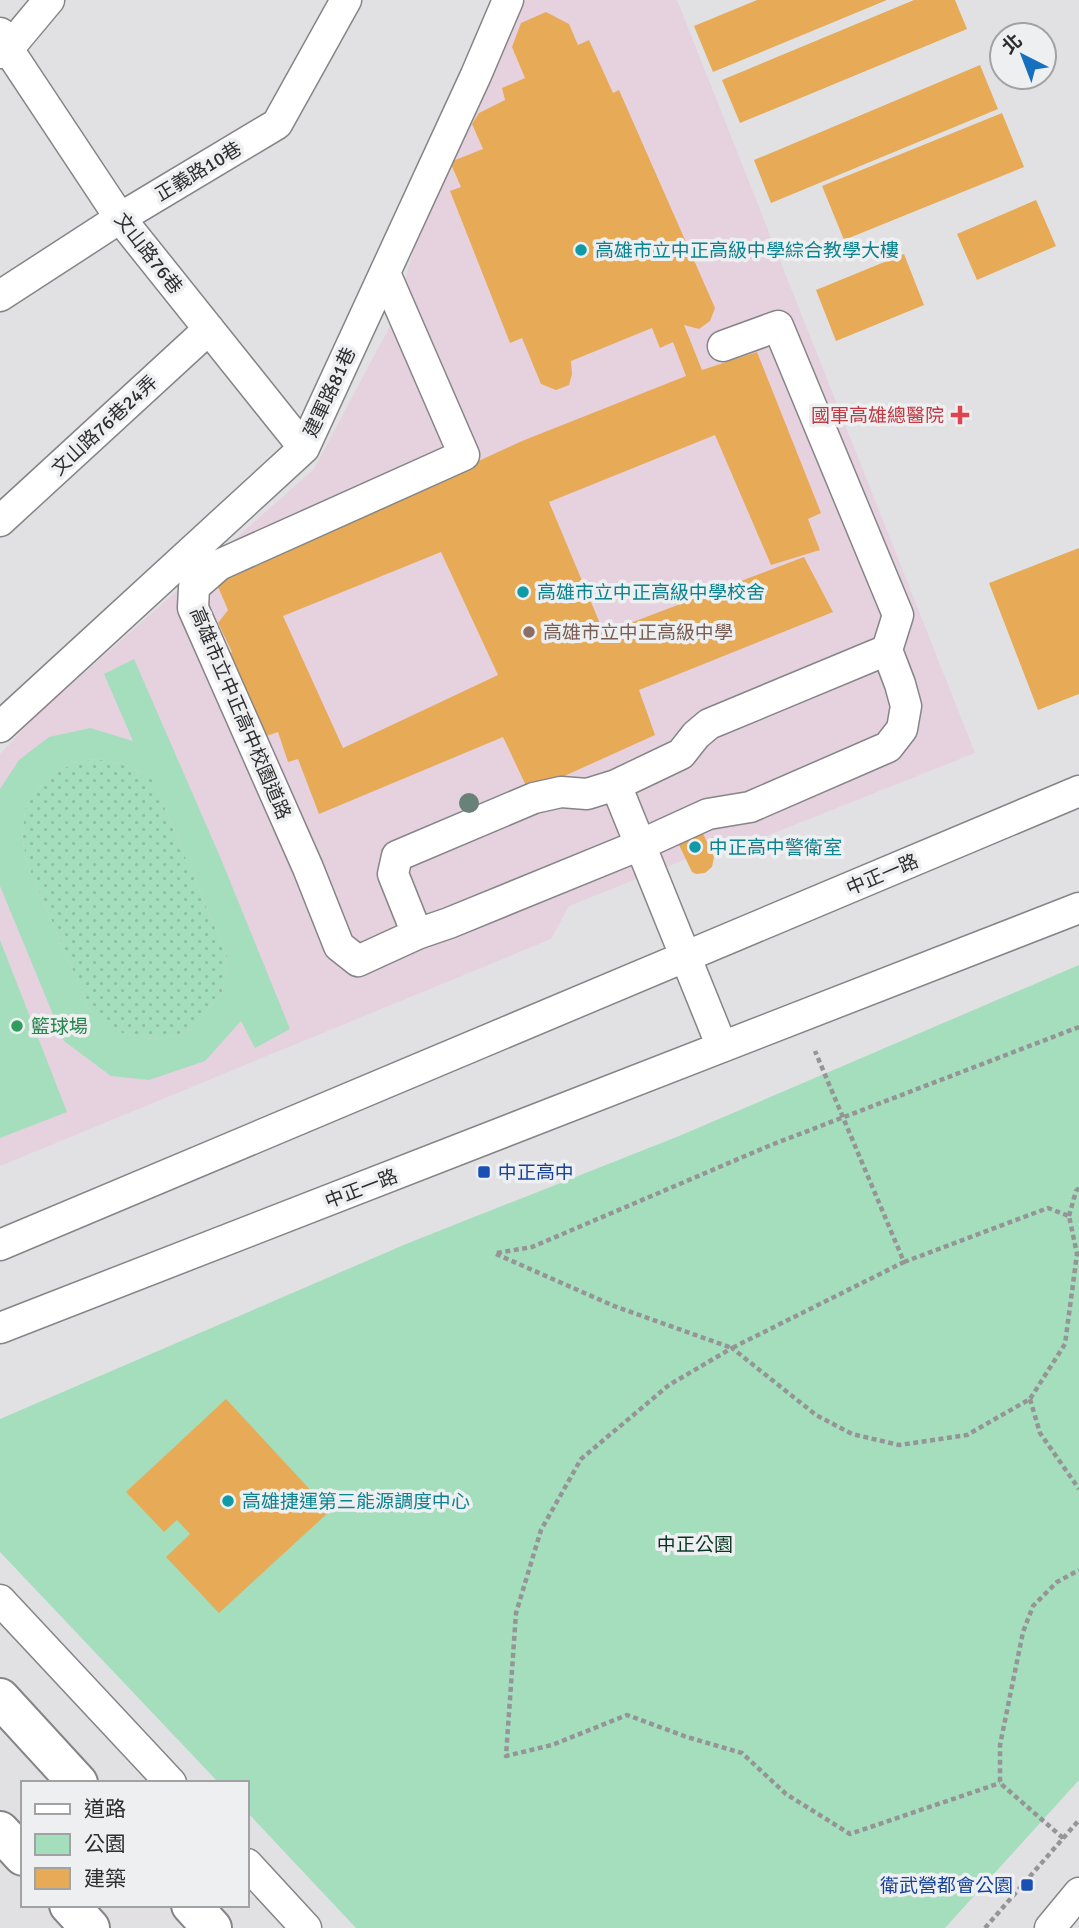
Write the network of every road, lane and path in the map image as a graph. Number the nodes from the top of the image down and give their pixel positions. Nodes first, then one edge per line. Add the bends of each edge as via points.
1 (49, 0) edge
2 (346, 0) edge
3 (508, 0) edge
4 (3, 45) edge
5 (120, 218) junction
6 (384, 273) junction
7 (0, 296) edge
8 (209, 329) junction
9 (723, 346) dead end
10 (304, 448) junction
11 (0, 521) edge
12 (887, 650) junction
13 (0, 727) edge
14 (616, 785) junction
15 (1079, 791) edge
16 (640, 845) junction
17 (1079, 908) edge
18 (417, 934) junction
19 (685, 957) junction
20 (1079, 1027) edge
21 (722, 1047) junction
22 (815, 1051) dead end
23 (844, 1117) junction
24 (1079, 1188) edge
25 (1069, 1216) junction
26 (0, 1245) edge
27 (904, 1262) junction
28 (0, 1328) edge
29 (732, 1348) junction
30 (1030, 1399) junction
31 (1079, 1489) edge
32 (1079, 1570) edge
33 (0, 1600) edge
34 (0, 1698) edge
35 (76, 1781) edge
36 (169, 1781) edge
37 (1000, 1783) junction
38 (1079, 1820) edge
39 (0, 1831) edge
40 (1063, 1838) junction
41 (21, 1854) edge
42 (248, 1865) edge
43 (1079, 1893) edge
44 (71, 1907) edge
45 (193, 1907) edge
46 (90, 1928) edge
47 (212, 1928) edge
48 (306, 1928) edge
49 (985, 1928) edge
50 (1050, 1928) edge

1 - 4 street
2 - 5 street, 正義路10巷 via 277,124
3 - 6 street, 建軍路81巷
4 - 5 street, 文山路76巷
5 - 7 street, 正義路10巷
5 - 8 street, 文山路76巷
6 - 10 street, 建軍路81巷
6 - 18 street, 高雄市立中正高中校園道路 via 464,455 219,565 194,587 193,608 339,946 358,961
8 - 10 street, 文山路76巷
8 - 11 street, 文山路76巷24弄
9 - 12 street via 778,326 898,615
10 - 13 street, 建軍路81巷
12 - 14 street via 709,724 681,754
12 - 16 street, 高雄市立中正高中校園道路 via 906,706 902,729 888,747 750,807 708,814
14 - 16 street
14 - 18 street via 587,794 534,798 397,856 393,874
15 - 19 street, 中正一路
16 - 18 street, 高雄市立中正高中校園道路
16 - 19 street
17 - 21 street, 中正一路
19 - 21 street
19 - 26 street, 中正一路
20 - 23 path
21 - 28 street, 中正一路
22 - 23 path
23 - 27 path
23 - 29 path via 532,1247 496,1254 614,1306
24 - 25 path
25 - 27 path via 1048,1208
25 - 30 path via 1077,1254 1065,1344
27 - 29 path
29 - 30 path via 816,1415 852,1434 900,1445 967,1435
29 - 37 path via 669,1385 581,1459 541,1530 516,1613 506,1756 552,1745 627,1715 741,1753 786,1794 850,1834
30 - 31 path via 1040,1433
32 - 37 path via 1057,1582 1032,1606 1000,1745
33 - 36 street
34 - 35 highway
37 - 40 path
38 - 40 path
39 - 41 highway
40 - 49 path
42 - 48 street
43 - 50 street
44 - 46 highway
45 - 47 highway

